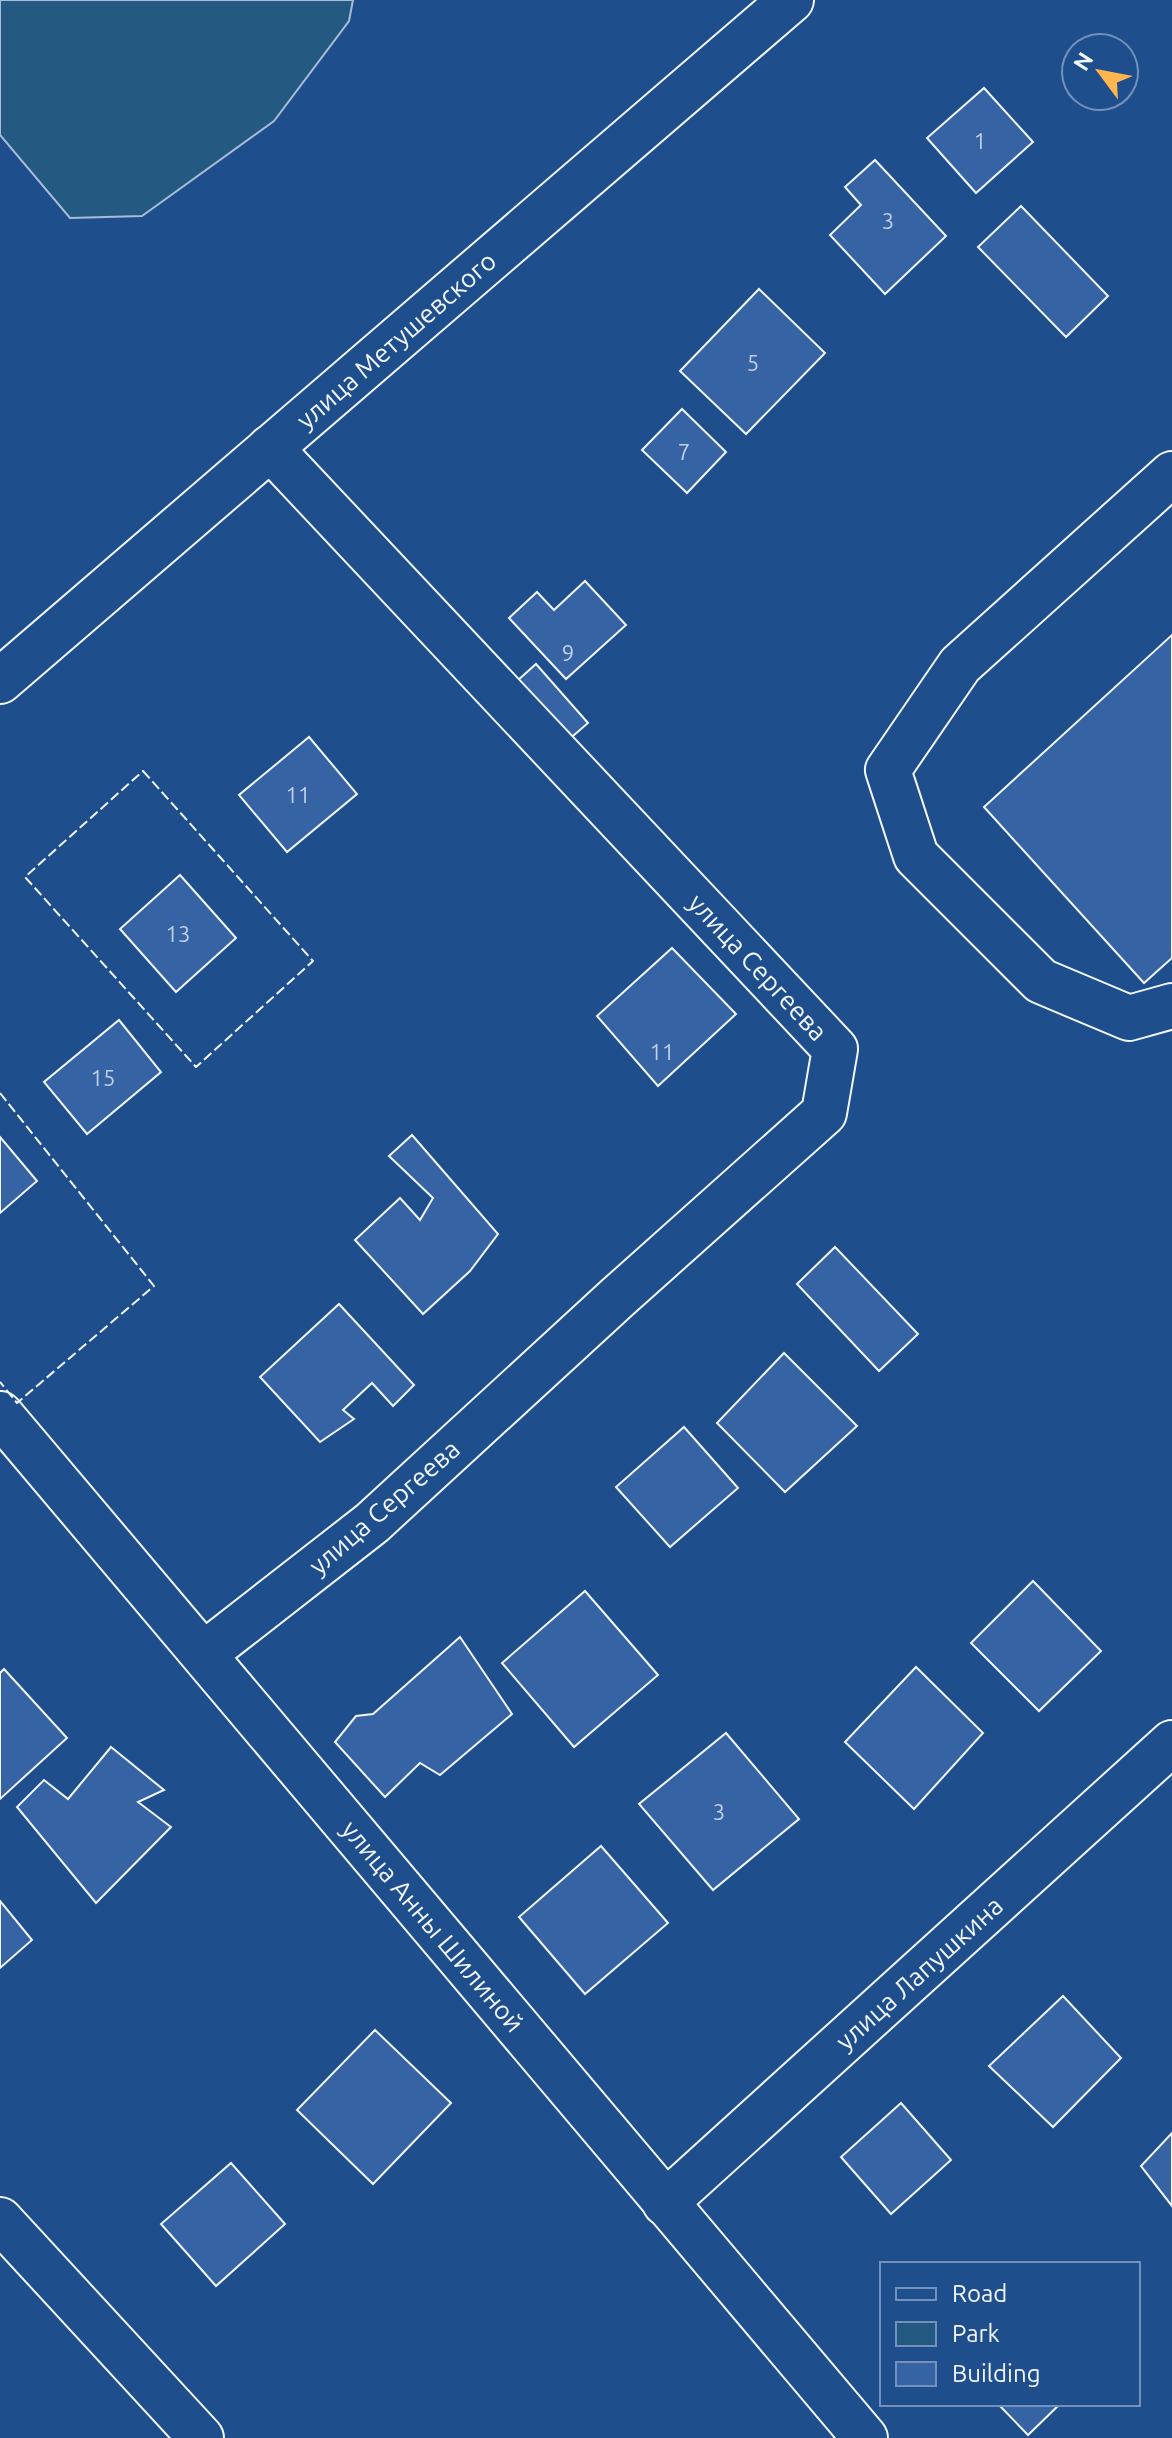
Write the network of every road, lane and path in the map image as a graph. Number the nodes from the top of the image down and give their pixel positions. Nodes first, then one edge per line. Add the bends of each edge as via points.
1 (791, 0) edge
2 (270, 448) junction
3 (1172, 474) edge
4 (0, 681) edge
5 (1172, 1006) edge
6 (7, 1438) edge
7 (204, 1654) junction
8 (1172, 1743) edge
9 (665, 2203) junction
10 (0, 2220) edge
11 (201, 2438) edge
12 (865, 2438) edge

1 - 2 street, улица Метушевского
2 - 4 street, улица Метушевского
2 - 7 street, улица Сергеева via 835,1049 824,1113 372,1523
3 - 5 street via 960,665 888,770 916,856 1041,981 1129,1018
6 - 7 street, улица Анны Шилиной
7 - 9 street, улица Анны Шилиной
8 - 9 street, улица Лапушкина
9 - 12 street, улица Анны Шилиной
10 - 11 street

